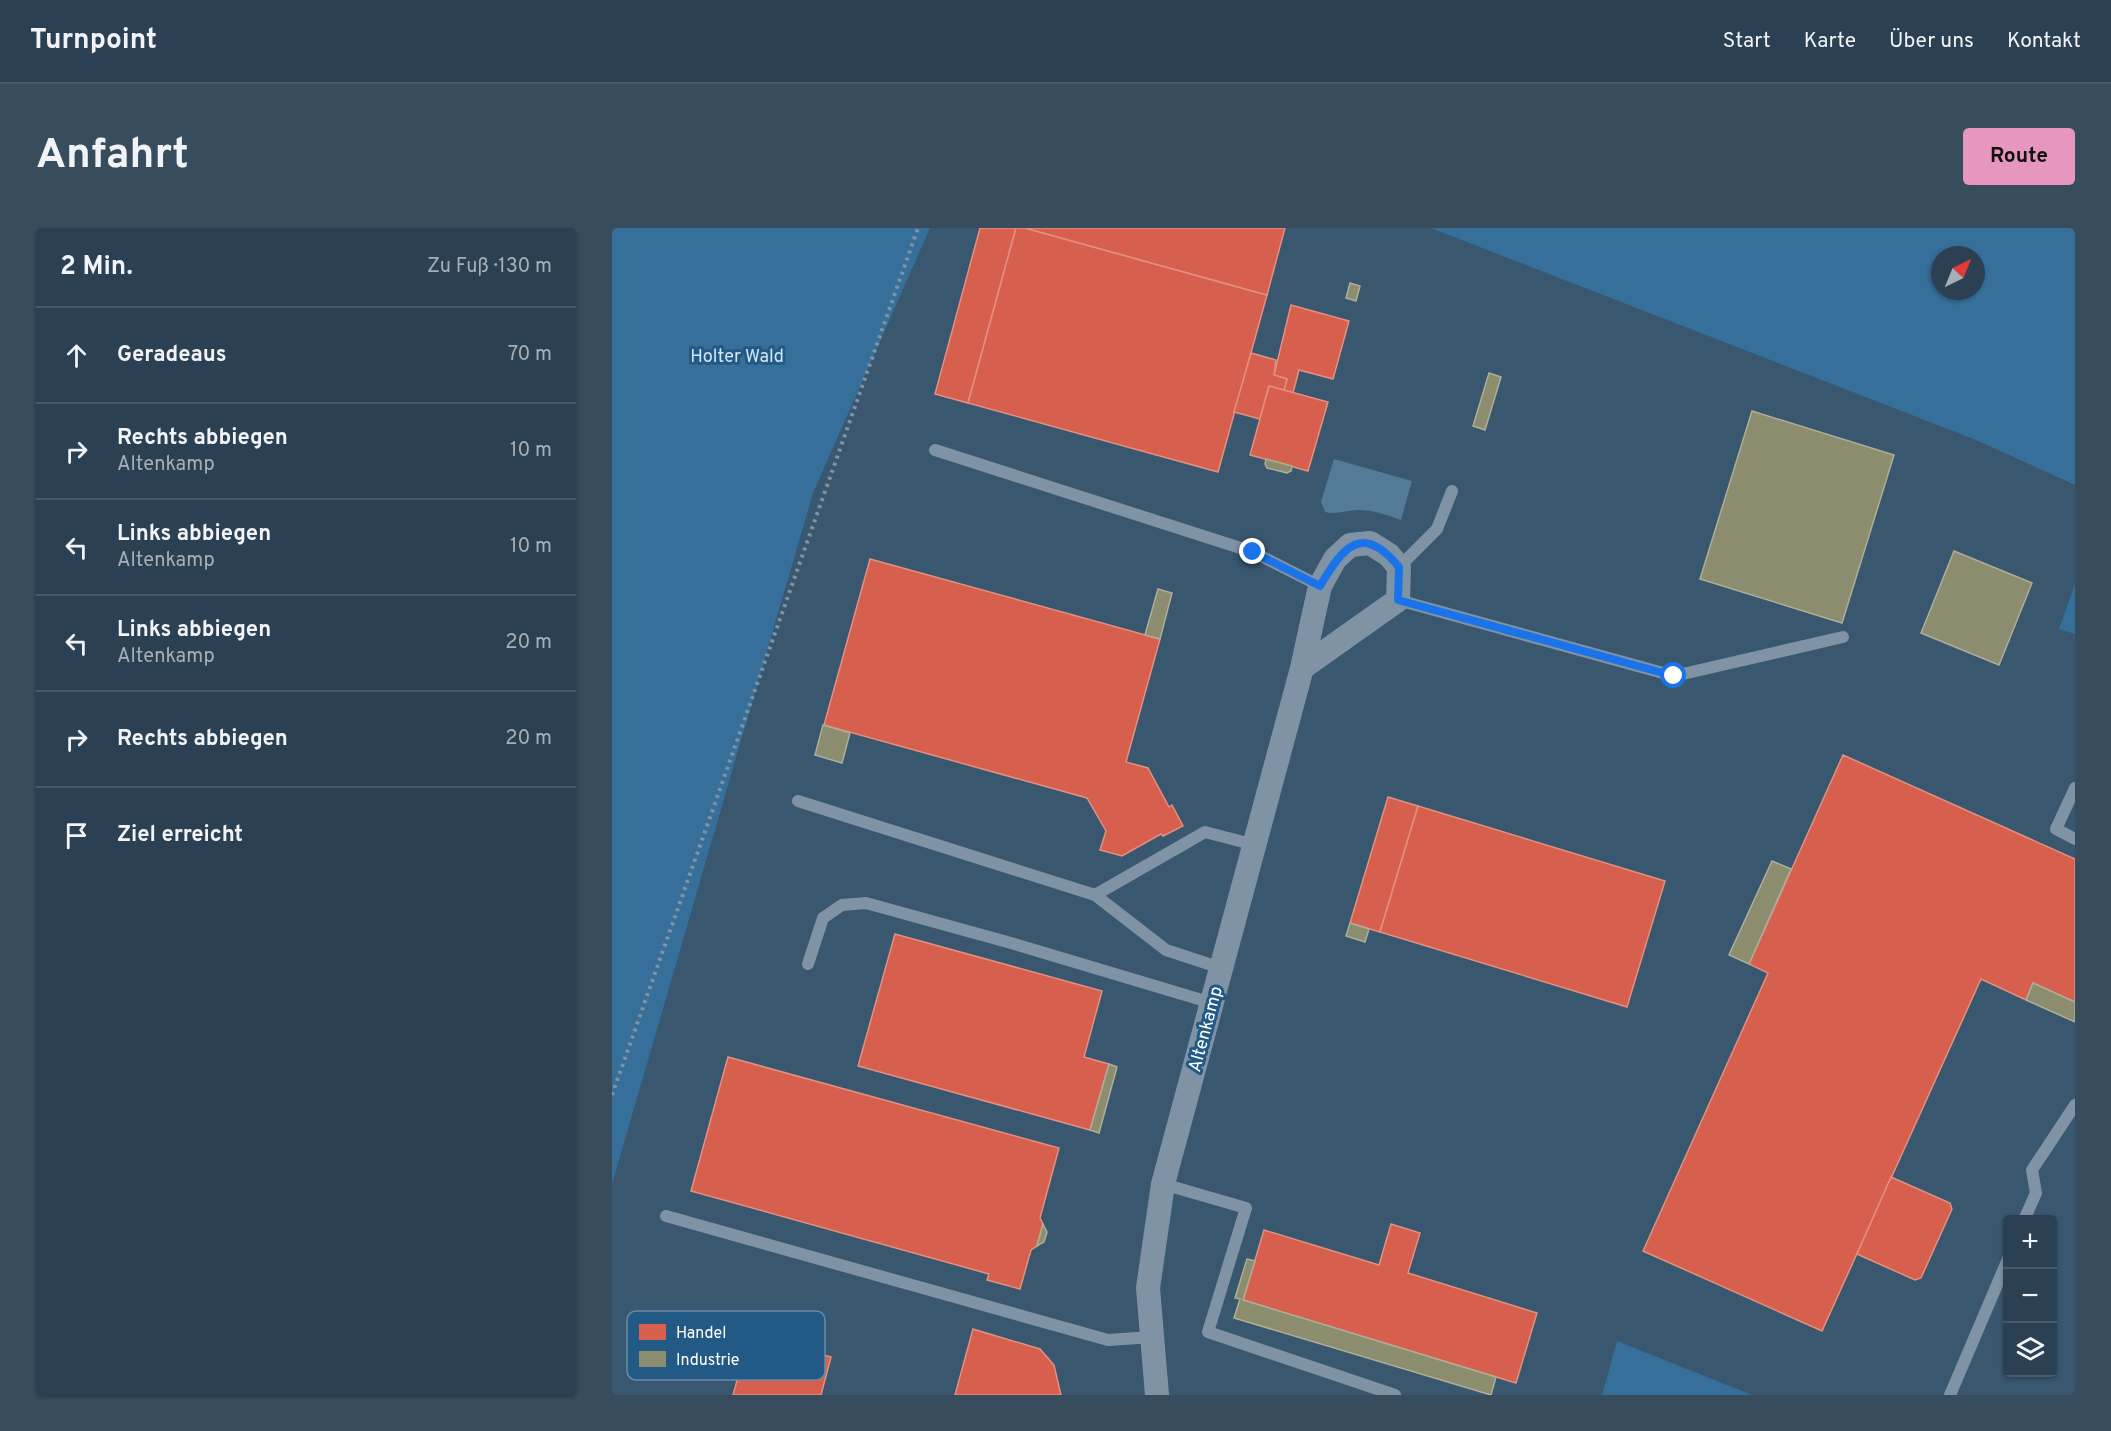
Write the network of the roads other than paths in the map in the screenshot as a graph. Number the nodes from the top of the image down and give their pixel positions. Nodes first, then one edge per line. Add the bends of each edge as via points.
1 (935, 450) dead end
2 (1452, 491) dead end
3 (1399, 567) junction
4 (1320, 586) junction
5 (1398, 600) junction
6 (1844, 637) dead end
7 (1302, 668) junction
8 (2075, 788) edge
9 (798, 801) dead end
10 (2075, 839) edge
11 (1255, 845) junction
12 (1095, 895) junction
13 (808, 964) dead end
14 (1221, 968) junction
15 (1212, 1003) junction
16 (2075, 1105) edge
17 (1163, 1184) junction
18 (2026, 1215) edge
19 (666, 1216) dead end
20 (2003, 1269) edge
21 (1152, 1337) junction
22 (1156, 1395) edge
23 (1395, 1395) edge
24 (1950, 1395) edge

1 - 4 lane via 1253,552
2 - 3 lane via 1437,529
3 - 4 street, Altenkamp via 1370,543 1350,545 1335,559
3 - 5 street
4 - 7 street, Altenkamp
5 - 6 lane via 1674,676
5 - 7 street
7 - 11 street, Altenkamp
8 - 10 lane via 2056,830
9 - 12 lane
11 - 12 lane via 1205,832
11 - 14 street, Altenkamp
12 - 14 lane via 1166,950
13 - 15 lane via 823,918 842,905 866,903
14 - 15 street, Altenkamp
15 - 17 street, Altenkamp
16 - 18 lane via 2032,1170 2036,1193
17 - 21 street, Altenkamp via 1148,1288
17 - 23 lane via 1246,1208 1208,1332
19 - 21 lane via 1108,1340
20 - 24 lane
21 - 22 street, Altenkamp

